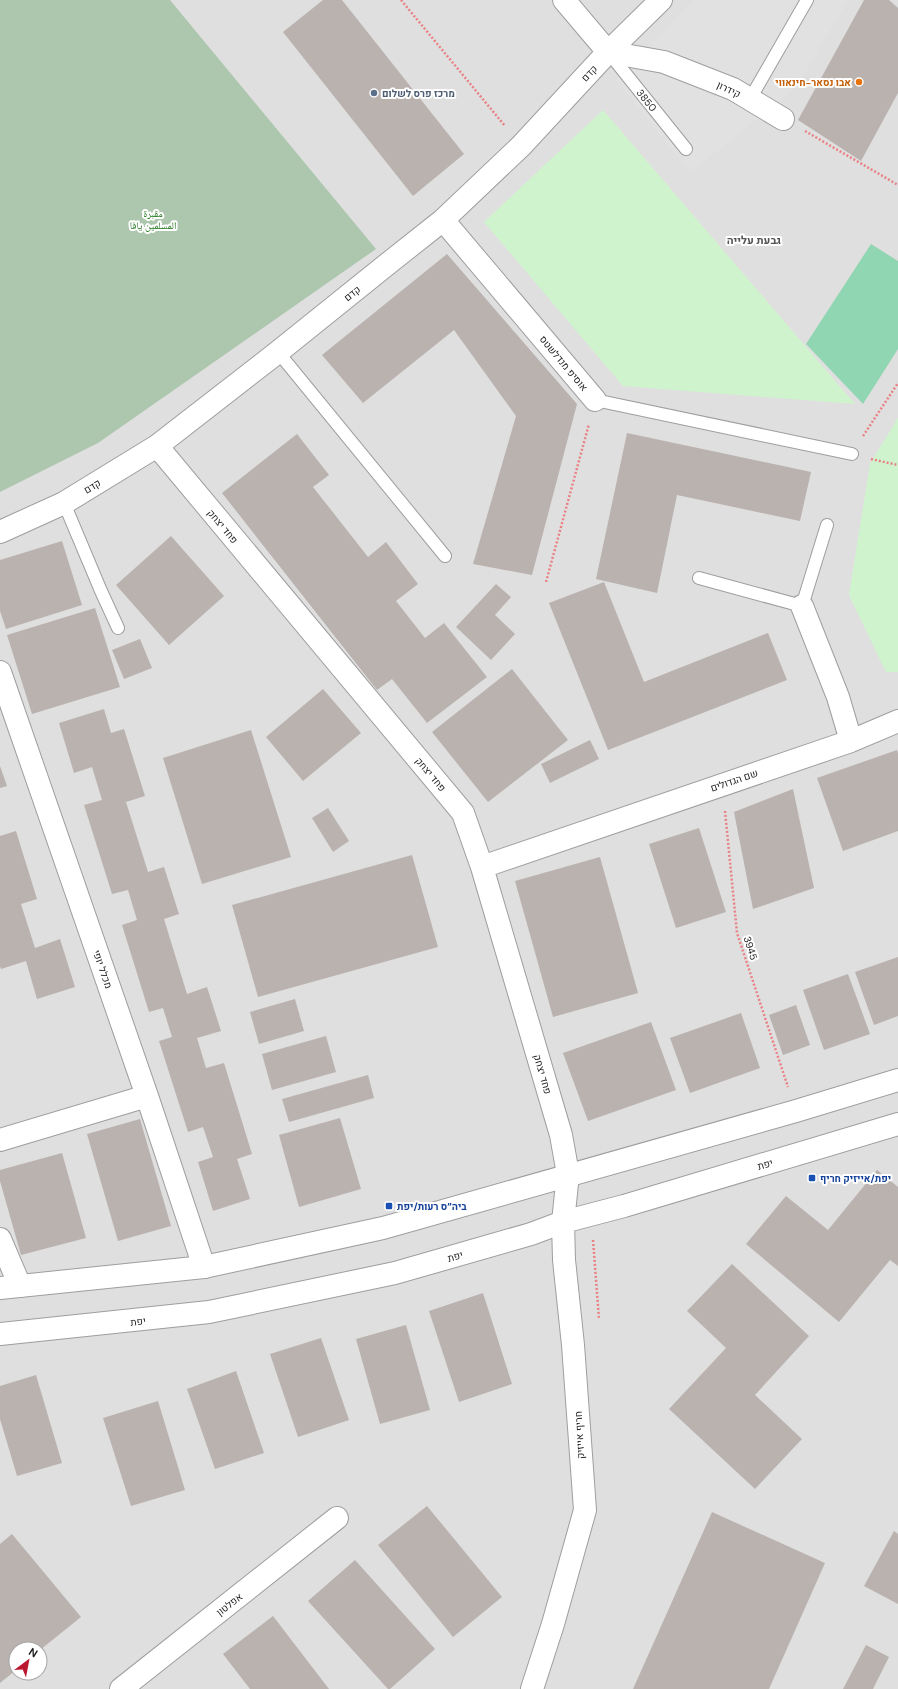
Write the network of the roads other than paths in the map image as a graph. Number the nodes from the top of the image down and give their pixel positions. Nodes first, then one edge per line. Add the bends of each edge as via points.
1 (564, 0) edge
2 (661, 0) edge
3 (807, 0) edge
4 (608, 52) junction
5 (750, 99) junction
6 (783, 118) road end
7 (686, 149) dead end
8 (443, 220) junction
9 (278, 352) junction
10 (595, 400) joint
11 (157, 446) junction
12 (852, 454) road end
13 (64, 503) junction
14 (827, 525) dead end
15 (0, 532) edge
16 (445, 556) dead end
17 (699, 578) dead end
18 (802, 606) junction
19 (118, 628) dead end
20 (0, 672) edge
21 (898, 721) edge
22 (851, 741) junction
23 (482, 867) junction
24 (898, 1080) edge
25 (147, 1096) junction
26 (898, 1124) edge
27 (0, 1140) edge
28 (568, 1174) junction
29 (563, 1222) junction
30 (0, 1239) edge
31 (204, 1266) junction
32 (10, 1287) edge
33 (0, 1334) edge
34 (337, 1518) dead end
35 (121, 1689) edge
36 (532, 1689) edge

1 - 4 street
2 - 4 street, קדם
3 - 5 lane
4 - 5 street, קידרון via 664,62 733,89
4 - 7 lane, 3850
4 - 8 street, קדם via 521,146
5 - 6 street, קידרון
8 - 9 street, קדם
8 - 10 street, אוסיפ מנדלשטס
9 - 11 street, קדם
9 - 16 lane
10 - 12 lane
11 - 13 street, קדם
11 - 23 street, פחד יצחק via 463,813
13 - 15 street, קדם
13 - 19 lane
14 - 18 lane
17 - 18 lane
18 - 22 street via 838,697
20 - 25 street, מכלל יופי
21 - 22 street, שם הגדולים
22 - 23 street, שם הגדולים
23 - 28 street, פחד יצחק via 561,1135
24 - 28 street
25 - 27 street
25 - 31 street, מכלל יופי
26 - 29 street, יפת
28 - 29 street, חריף אייזיק
28 - 31 street via 383,1228
29 - 33 street, יפת via 531,1234 395,1273 209,1312
29 - 36 street, חריף אייזיק via 585,1510
30 - 32 street
31 - 32 street
34 - 35 street, אפלטון

